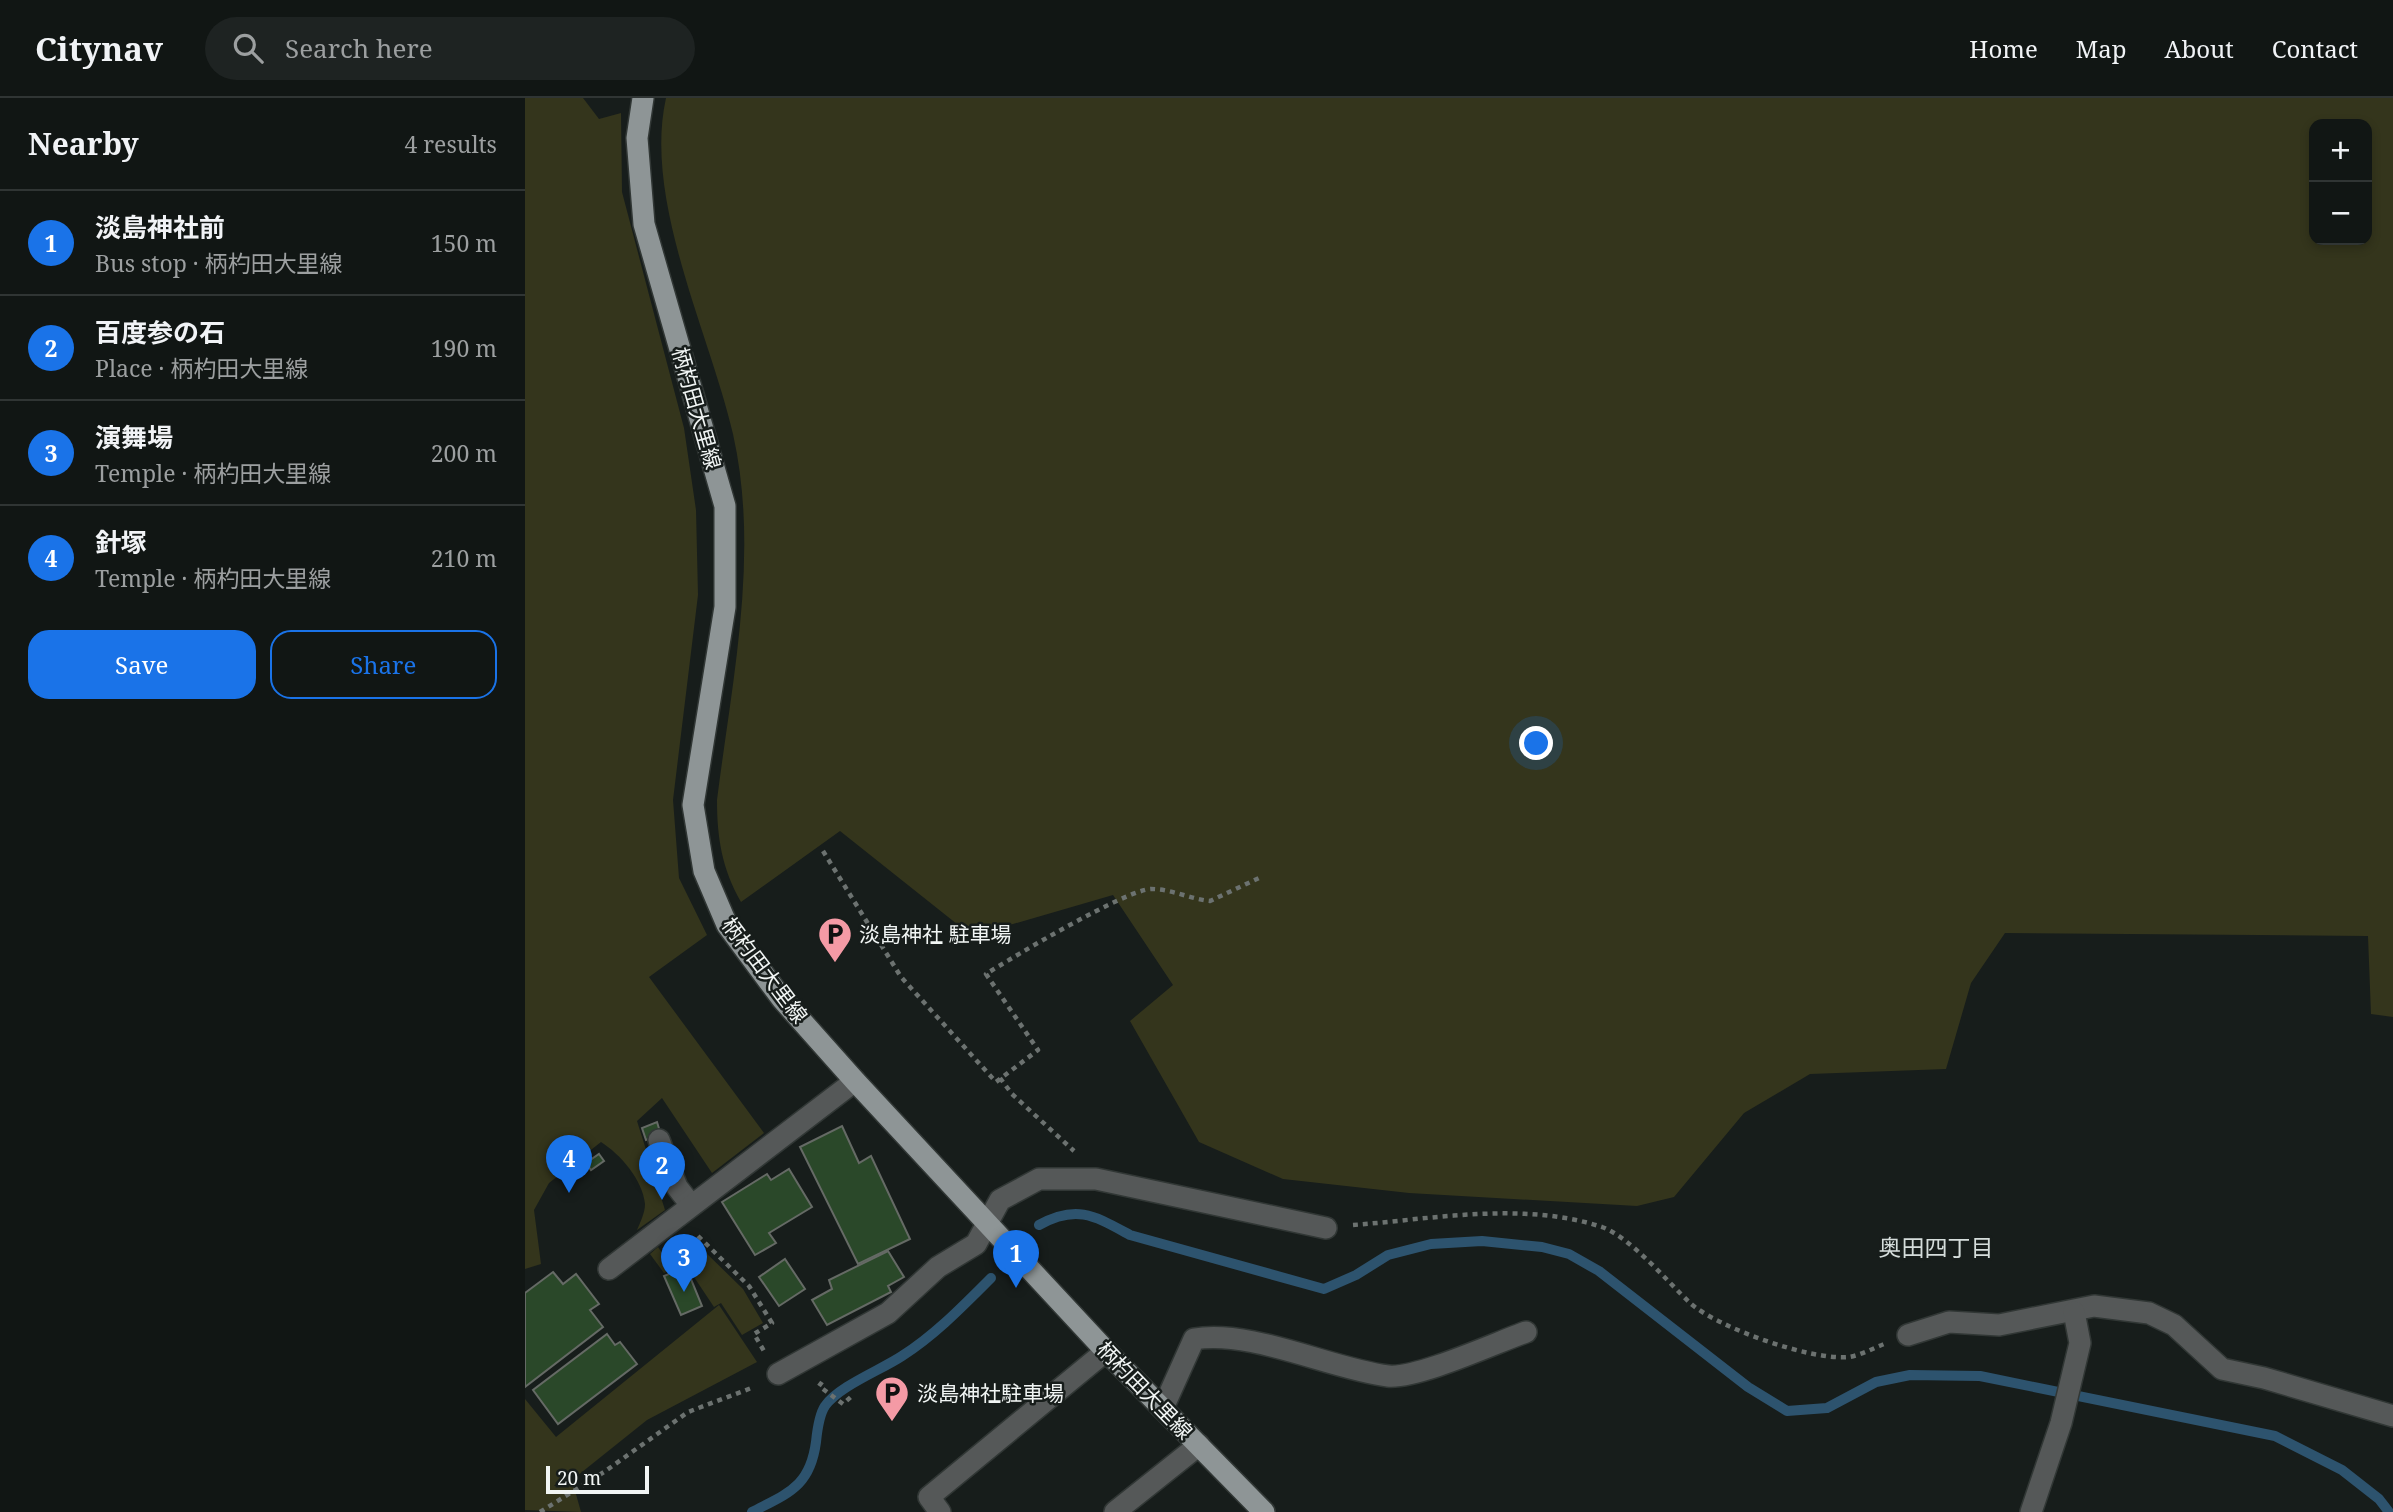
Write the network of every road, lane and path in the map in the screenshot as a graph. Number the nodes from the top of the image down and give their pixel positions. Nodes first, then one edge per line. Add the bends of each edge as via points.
1 (643, 98) edge
2 (823, 851) dead end
3 (1259, 878) dead end
4 (1000, 1078) junction
5 (855, 1081) junction
6 (659, 1140) dead end
7 (1096, 1179) junction
8 (685, 1210) junction
9 (989, 1223) junction
10 (1326, 1228) joint
11 (609, 1269) dead end
12 (2074, 1312) junction
13 (1526, 1332) dead end
14 (1908, 1335) joint
15 (832, 1345) junction
16 (1106, 1351) junction
17 (778, 1374) junction
18 (853, 1395) dead end
19 (1163, 1408) junction
20 (2393, 1416) edge
21 (1199, 1445) junction
22 (540, 1512) edge
23 (940, 1512) edge
24 (1115, 1512) edge
25 (1264, 1512) edge
26 (2031, 1512) edge

1 - 5 main road, 柄杓田大里線 via 637,138 644,224 725,506 725,607 693,805 704,871 727,925 782,999
2 - 4 path via 901,977 996,1082
3 - 4 path via 1210,901 1172,891 1139,891 986,974 1038,1050
4 - 7 path via 1090,1165
5 - 8 street
5 - 9 main road, 柄杓田大里線
6 - 8 street
7 - 9 street via 1039,1179 1000,1200
7 - 10 street
8 - 11 street
8 - 17 path via 749,1286 772,1323 754,1334
9 - 15 street via 976,1244 938,1268 888,1313
9 - 16 main road, 柄杓田大里線
10 - 14 path via 1510,1212 1571,1220 1605,1228 1693,1305 1743,1334 1828,1356 1850,1357
12 - 14 street via 1999,1325 1949,1322
12 - 20 street via 2094,1306 2149,1313 2174,1325 2222,1370
12 - 26 street via 2080,1343 2061,1423
13 - 19 street via 1417,1371 1390,1376 1276,1348 1209,1336 1194,1339
15 - 17 street
15 - 18 path via 837,1358 819,1385 843,1404
16 - 19 main road, 柄杓田大里線
16 - 23 street via 929,1497
17 - 22 path via 731,1398 688,1412
19 - 21 main road, 柄杓田大里線
21 - 24 street
21 - 25 main road, 柄杓田大里線

